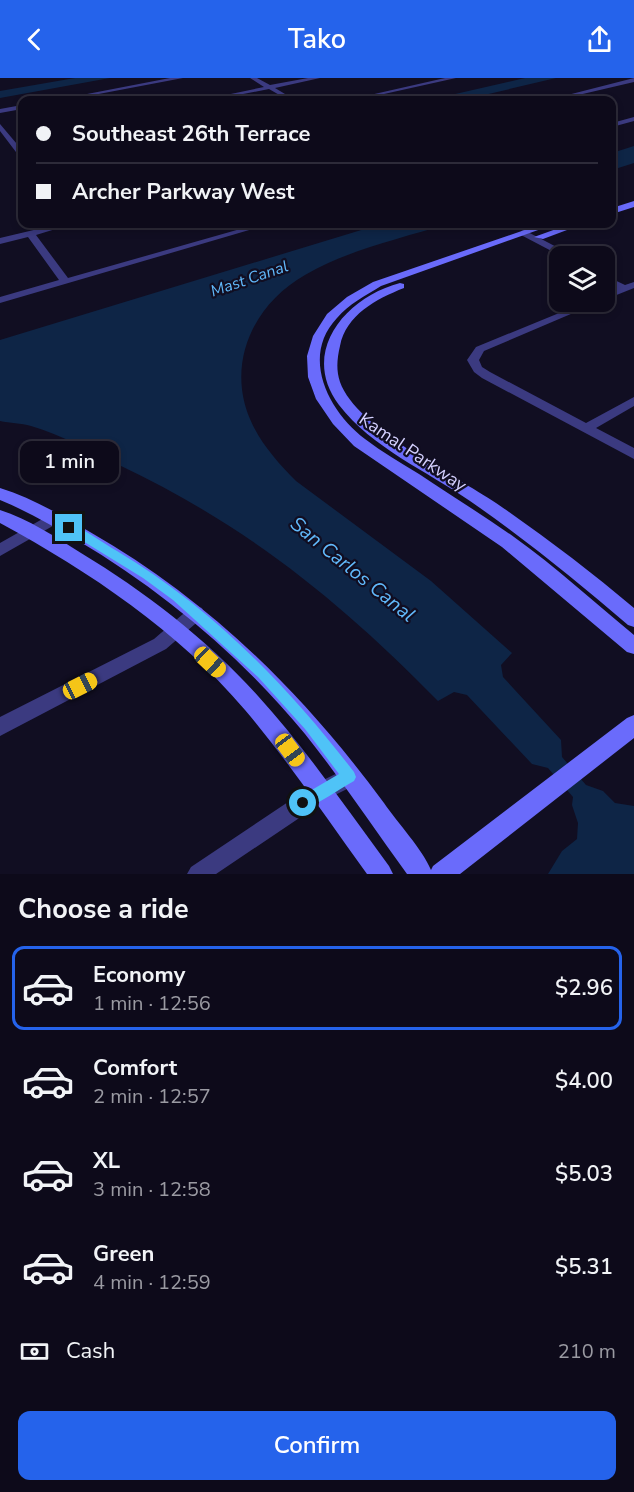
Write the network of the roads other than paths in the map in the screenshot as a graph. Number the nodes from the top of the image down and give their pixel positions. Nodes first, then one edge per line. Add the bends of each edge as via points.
1 (180, 78) edge
2 (253, 78) edge
3 (316, 78) edge
4 (453, 78) edge
5 (634, 80) edge
6 (269, 88) junction
7 (80, 96) edge
8 (226, 96) edge
9 (284, 96) edge
10 (370, 96) edge
11 (568, 96) edge
12 (18, 108) edge
13 (0, 111) edge
14 (634, 119) edge
15 (616, 124) edge
16 (0, 126) edge
17 (18, 138) edge
18 (11, 140) junction
19 (18, 149) edge
20 (634, 195) edge
21 (616, 201) edge
22 (634, 204) edge
23 (616, 211) edge
24 (51, 228) edge
25 (253, 228) edge
26 (543, 228) edge
27 (562, 228) edge
28 (30, 233) junction
29 (529, 236) junction
30 (0, 241) edge
31 (549, 247) edge
32 (64, 281) junction
33 (629, 287) edge
34 (615, 293) edge
35 (0, 300) edge
36 (570, 312) edge
37 (634, 401) edge
38 (587, 428) junction
39 (634, 454) edge
40 (0, 494) edge
41 (0, 516) edge
42 (53, 519) junction
43 (30, 534) junction
44 (0, 550) edge
45 (196, 613) junction
46 (634, 618) edge
47 (177, 632) junction
48 (634, 646) edge
49 (634, 725) edge
50 (0, 727) edge
51 (350, 777) junction
52 (321, 790) junction
53 (198, 874) edge
54 (381, 874) edge
55 (421, 874) edge
56 (441, 874) edge

1 - 7 street
2 - 6 street
3 - 6 street
4 - 10 street
5 - 11 street
6 - 8 street
6 - 9 street
12 - 13 street
14 - 15 street
16 - 18 street
17 - 18 street
18 - 19 street
20 - 21 street
22 - 23 street
24 - 28 street
25 - 32 street
26 - 29 street, Kamal Parkway
27 - 29 street, Kamal Parkway
28 - 30 street
28 - 32 street
29 - 31 street
29 - 46 street, Kamal Parkway via 365,303 349,316 337,334 331,354 333,375 342,398 369,429 534,538
29 - 48 street, Kamal Parkway via 377,284 346,301 324,325 315,344 316,385 335,419 359,442 508,542
32 - 35 street
33 - 34 street
36 - 38 street via 480,349 473,360 486,375
37 - 38 street
38 - 39 street
40 - 42 street
41 - 43 street
42 - 43 street
42 - 45 street via 147,574
43 - 44 street
43 - 47 street via 110,579
45 - 47 street
45 - 51 street via 263,673
47 - 50 street
47 - 52 street via 251,702
49 - 56 street
51 - 52 street
51 - 55 street
52 - 53 street
52 - 54 street

